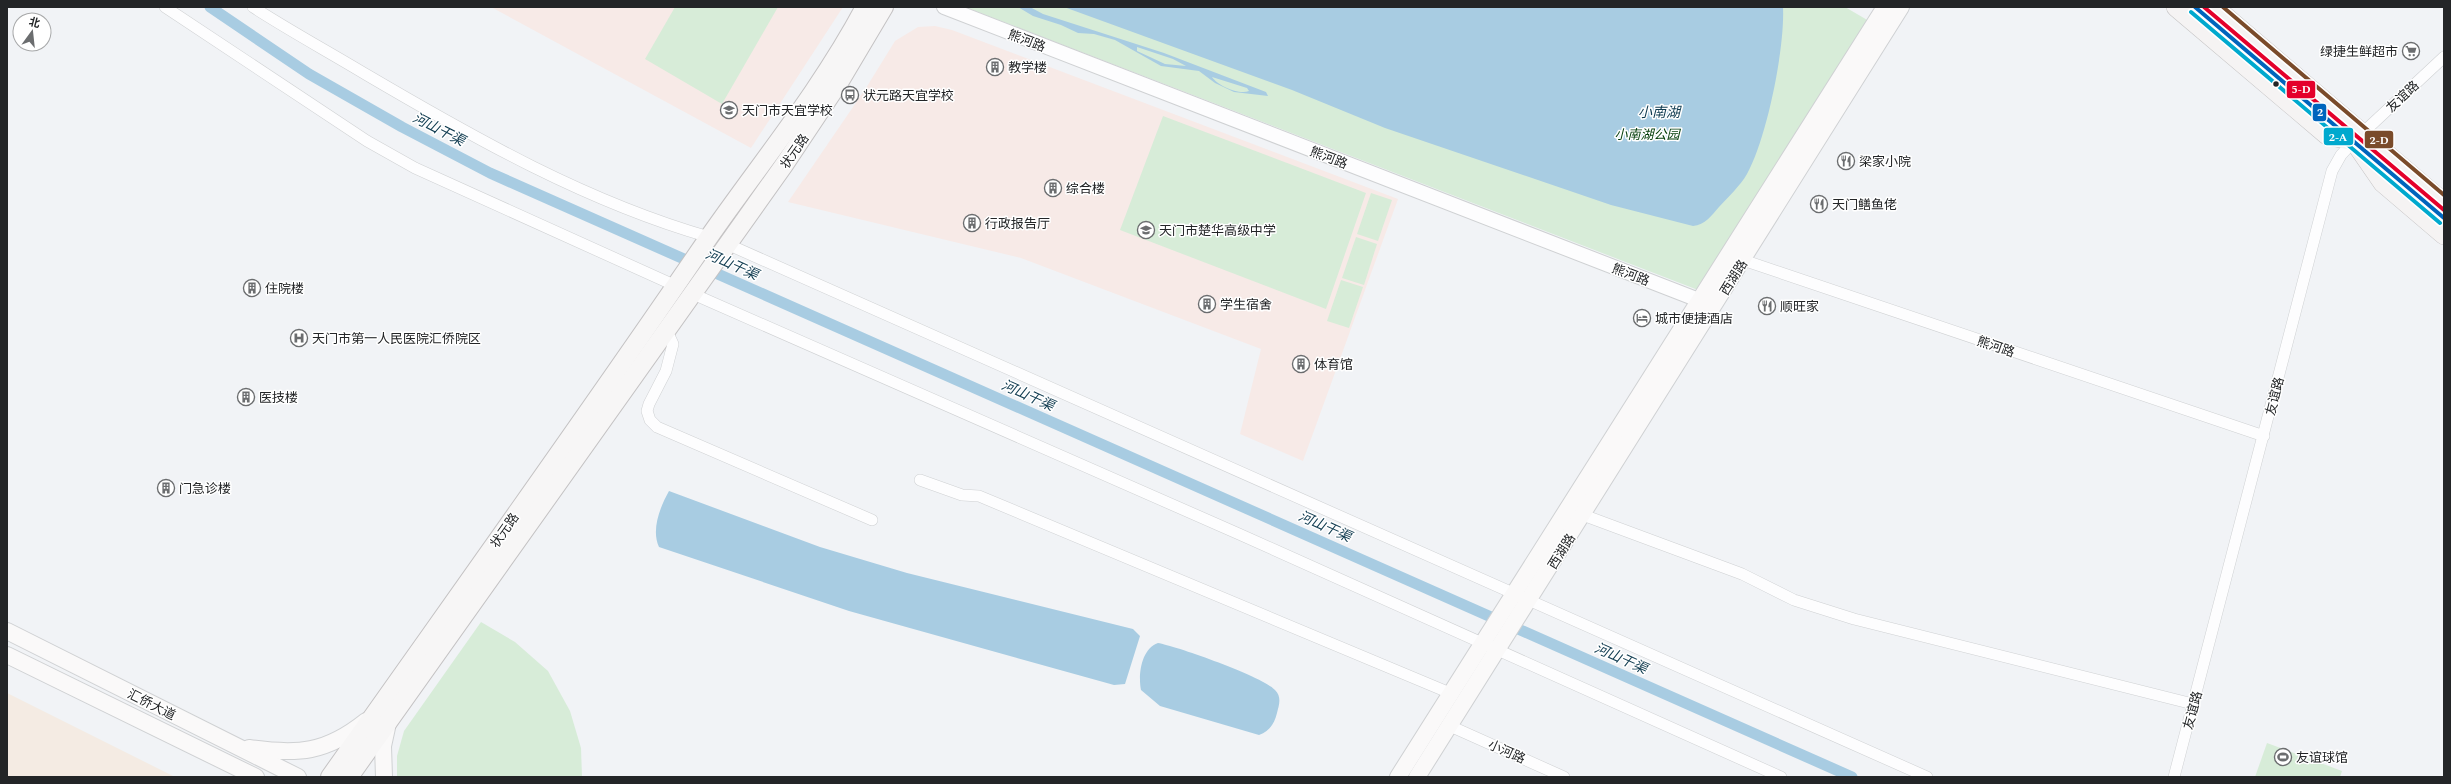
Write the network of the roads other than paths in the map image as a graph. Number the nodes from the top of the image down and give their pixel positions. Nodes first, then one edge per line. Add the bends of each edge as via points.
1 (165, 7) edge
2 (253, 7) edge
3 (865, 7) edge
4 (884, 7) edge
5 (944, 7) edge
6 (1901, 7) edge
7 (2176, 7) edge
8 (2195, 7) edge
9 (2214, 7) edge
10 (2228, 7) edge
11 (1882, 8) edge
12 (2444, 57) edge
13 (2358, 137) junction
14 (2444, 190) edge
15 (2444, 203) edge
16 (2444, 218) edge
17 (2444, 235) edge
18 (708, 240) junction
19 (725, 247) junction
20 (1736, 257) junction
21 (677, 285) junction
22 (693, 294) junction
23 (1708, 303) junction
24 (667, 331) junction
25 (2264, 436) junction
26 (920, 480) dead end
27 (1583, 515) junction
28 (872, 520) dead end
29 (1520, 601) junction
30 (7, 631) edge
31 (1484, 641) junction
32 (1499, 648) junction
33 (7, 655) edge
34 (1450, 693) junction
35 (2194, 704) junction
36 (381, 718) junction
37 (1450, 726) junction
38 (234, 746) junction
39 (225, 762) junction
40 (239, 777) edge
41 (256, 777) edge
42 (298, 777) edge
43 (330, 777) edge
44 (349, 777) edge
45 (384, 777) edge
46 (1398, 777) edge
47 (1417, 777) edge
48 (1564, 777) edge
49 (1781, 777) edge
50 (1927, 777) edge
51 (2174, 777) edge

1 - 21 street via 367,141 414,168
2 - 18 street via 448,123 537,170 622,208
3 - 18 main road, 状元路 via 808,100
4 - 19 main road, 状元路 via 816,119
5 - 23 street, 熊河路
6 - 20 main road, 西湖路
7 - 13 highway via 2327,135
8 - 13 highway
9 - 13 highway
10 - 13 highway via 2348,110
11 - 20 main road, 西湖路
12 - 13 street, 友谊路
13 - 14 highway via 2420,170
13 - 15 highway
13 - 16 highway
13 - 17 highway via 2383,183
13 - 25 street, 友谊路 via 2342,155 2332,172
18 - 21 main road, 状元路
19 - 22 main road, 状元路
19 - 29 street
20 - 23 main road, 西湖路
20 - 25 street, 熊河路
21 - 36 main road, 状元路
22 - 24 main road, 状元路
22 - 31 street
23 - 27 main road, 西湖路
23 - 29 main road, 西湖路
24 - 28 street via 673,344 666,371 647,411 650,420 657,427
24 - 36 main road, 状元路
25 - 35 street, 友谊路
26 - 34 street via 962,495 979,496
27 - 29 main road, 西湖路
27 - 35 street via 1742,574 1794,600 1854,619
29 - 31 main road
29 - 32 main road
29 - 50 street
30 - 38 main road, 汇侨大道
31 - 32 street
31 - 34 main road
32 - 37 main road
32 - 49 street
33 - 39 main road, 汇侨大道
34 - 46 main road
35 - 51 street, 友谊路
36 - 38 main road via 348,736 318,748 286,752
36 - 43 main road, 状元路
36 - 44 main road, 状元路
36 - 45 main road
37 - 47 main road
37 - 48 street, 小河路
38 - 39 main road via 244,753 245,761 238,766
38 - 42 main road, 汇侨大道
39 - 40 main road
39 - 41 main road, 汇侨大道

